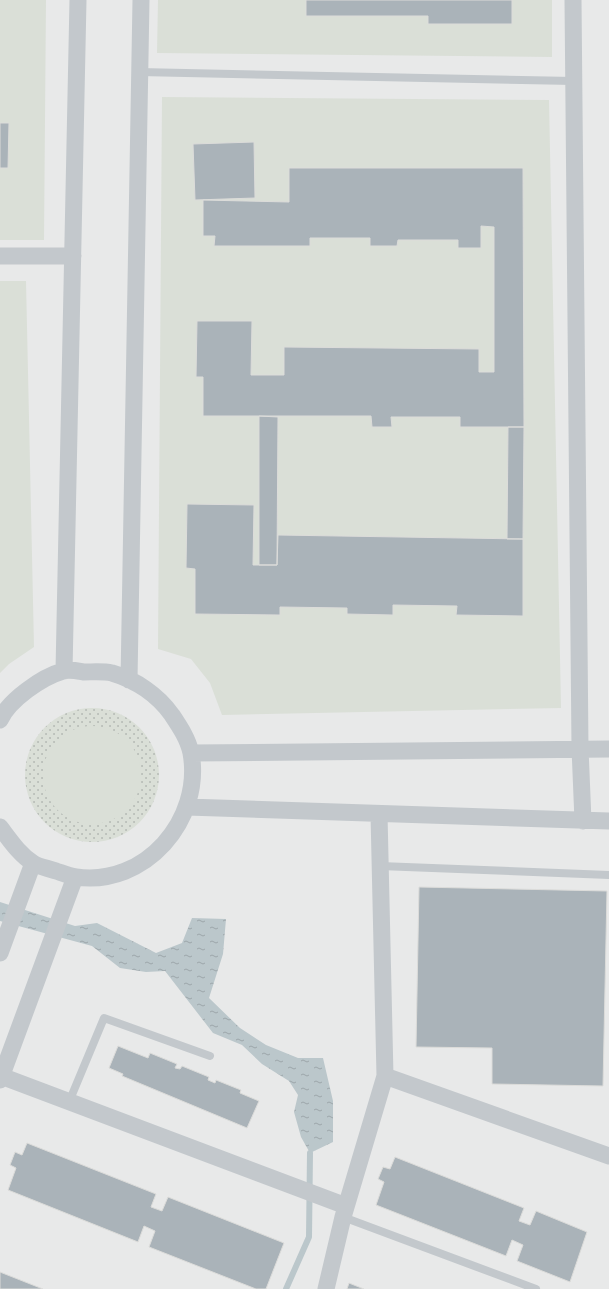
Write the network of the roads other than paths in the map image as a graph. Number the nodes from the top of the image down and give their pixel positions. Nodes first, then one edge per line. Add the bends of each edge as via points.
1 (78, 0) edge
2 (141, 0) edge
3 (573, 0) edge
4 (139, 72) junction
5 (574, 81) junction
6 (0, 256) edge
7 (73, 256) junction
8 (64, 670) junction
9 (129, 680) junction
10 (0, 720) edge
11 (580, 748) junction
12 (609, 749) edge
13 (191, 753) junction
14 (187, 807) junction
15 (379, 814) junction
16 (583, 821) junction
17 (609, 822) edge
18 (0, 827) edge
19 (33, 863) junction
20 (380, 866) junction
21 (609, 875) edge
22 (75, 877) junction
23 (0, 952) edge
24 (210, 1056) dead end
25 (385, 1076) junction
26 (1, 1078) edge
27 (69, 1102) junction
28 (609, 1156) edge
29 (345, 1212) junction
30 (326, 1289) edge
31 (536, 1289) edge

1 - 7 street
2 - 4 street
3 - 5 street
4 - 5 lane
4 - 9 street
5 - 11 street
6 - 7 street
7 - 8 street
8 - 9 street via 111,673
8 - 10 street via 23,693
9 - 13 street via 140,684 164,704 182,729
11 - 12 street
11 - 13 street
11 - 16 street
13 - 14 street via 192,783
14 - 15 street
14 - 22 street via 175,833 156,854 132,869 104,877
15 - 16 street
15 - 20 street
16 - 17 street
18 - 19 street via 18,850
19 - 22 street
19 - 23 street
20 - 21 lane
20 - 25 street
22 - 26 street
24 - 27 lane via 104,1018
25 - 28 street
25 - 29 street
26 - 27 street
27 - 29 street via 296,1187 323,1198
29 - 30 street
29 - 31 lane

